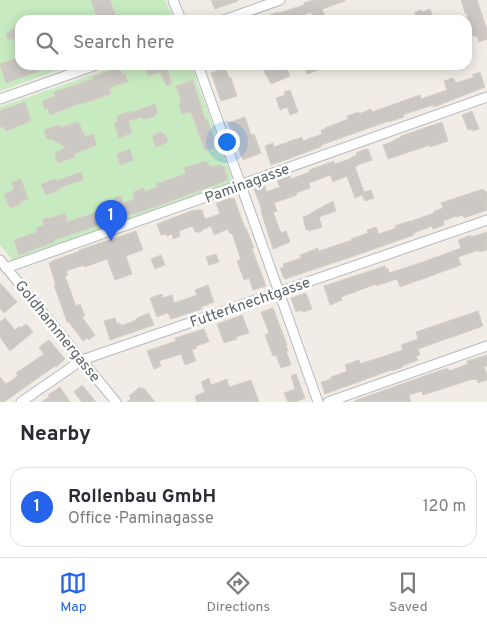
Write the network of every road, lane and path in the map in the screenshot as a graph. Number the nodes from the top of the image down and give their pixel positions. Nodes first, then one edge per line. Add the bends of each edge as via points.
1 (173, 0) edge
2 (280, 0) edge
3 (179, 15) edge
4 (238, 15) edge
5 (82, 70) edge
6 (200, 70) edge
7 (487, 97) edge
8 (0, 99) edge
9 (241, 185) junction
10 (487, 220) edge
11 (0, 260) edge
12 (6, 268) junction
13 (279, 292) junction
14 (487, 346) edge
15 (82, 360) junction
16 (21, 402) edge
17 (116, 402) edge
18 (318, 402) edge
19 (328, 402) edge

1 - 3 street
2 - 4 street
5 - 8 street
6 - 9 street
7 - 9 street, Paminagasse
9 - 12 street, Paminagasse
9 - 13 street
10 - 13 street, Futterknechtgasse
11 - 12 street, Goldhammergasse
12 - 15 street, Goldhammergasse
13 - 15 street, Futterknechtgasse
13 - 18 street
14 - 19 street
15 - 16 street, Futterknechtgasse
15 - 17 street, Goldhammergasse

